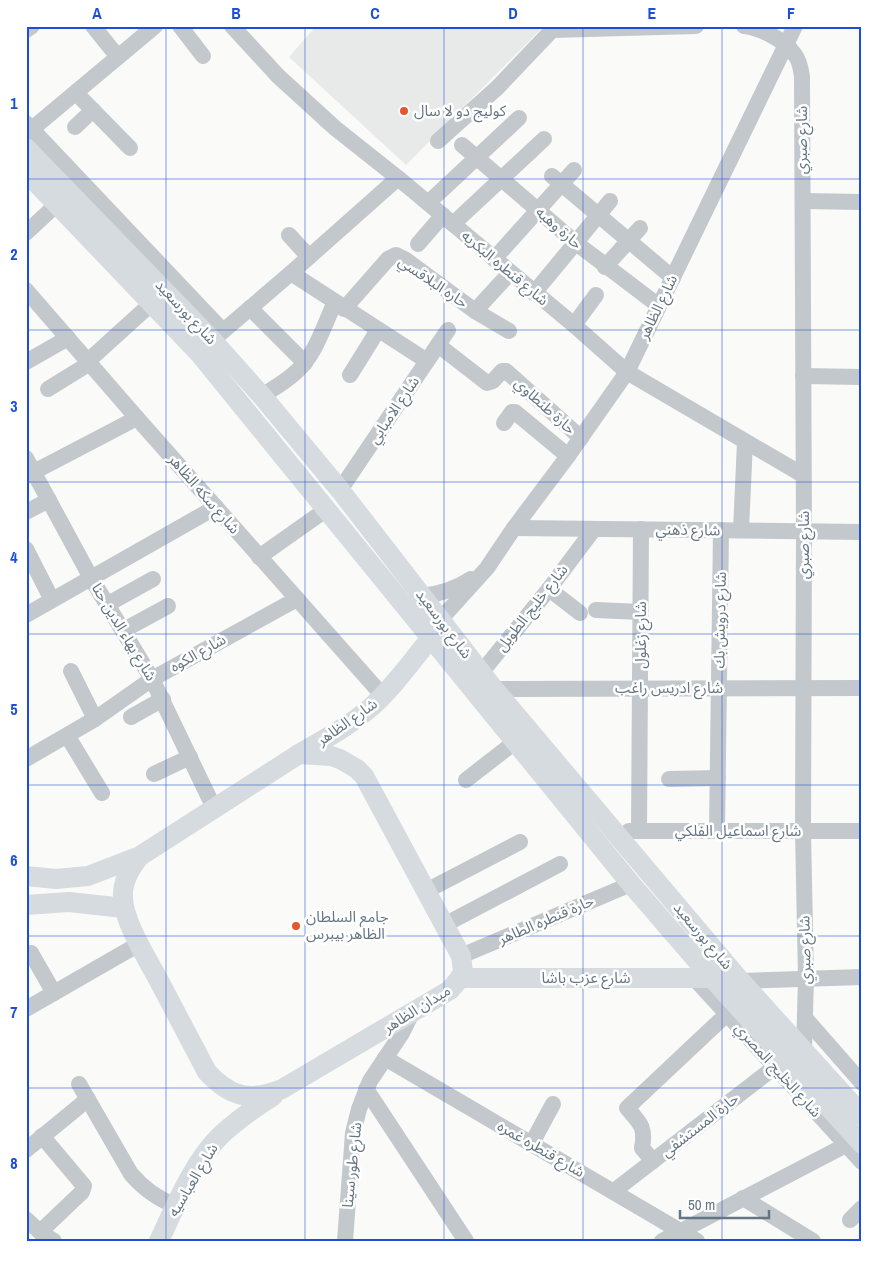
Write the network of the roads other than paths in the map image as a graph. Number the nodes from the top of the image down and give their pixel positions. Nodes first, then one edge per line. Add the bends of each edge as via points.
1 (32, 26) edge
2 (93, 26) edge
3 (180, 26) edge
4 (232, 26) edge
5 (696, 26) edge
6 (744, 26) edge
7 (795, 26) edge
8 (149, 28) edge
9 (554, 28) edge
10 (26, 30) edge
11 (786, 46) junction
12 (203, 56) dead end
13 (118, 57) junction
14 (76, 92) junction
15 (93, 110) junction
16 (518, 118) dead end
17 (75, 127) dead end
18 (28, 133) edge
19 (544, 139) dead end
20 (438, 141) dead end
21 (462, 145) dead end
22 (130, 148) dead end
23 (477, 157) junction
24 (574, 170) dead end
25 (26, 172) edge
26 (398, 178) junction
27 (502, 178) junction
28 (557, 180) junction
29 (610, 201) dead end
30 (802, 201) junction
31 (862, 202) edge
32 (428, 203) junction
33 (57, 204) junction
34 (538, 210) junction
35 (599, 215) junction
36 (448, 220) junction
37 (640, 228) dead end
38 (26, 234) edge
39 (289, 236) dead end
40 (629, 240) junction
41 (576, 243) junction
42 (418, 244) dead end
43 (308, 257) junction
44 (494, 259) junction
45 (605, 267) junction
46 (291, 273) junction
47 (510, 273) junction
48 (673, 278) junction
49 (26, 290) edge
50 (534, 293) junction
51 (596, 296) dead end
52 (152, 303) junction
53 (339, 306) junction
54 (659, 306) junction
55 (250, 308) junction
56 (475, 311) junction
57 (574, 325) junction
58 (378, 330) junction
59 (448, 330) dead end
60 (509, 331) dead end
61 (218, 336) junction
62 (68, 338) junction
63 (438, 345) junction
64 (427, 361) junction
65 (26, 362) edge
66 (89, 362) junction
67 (305, 362) junction
68 (627, 372) junction
69 (350, 375) dead end
70 (803, 376) junction
71 (862, 378) edge
72 (48, 389) dead end
73 (262, 396) junction
74 (138, 418) junction
75 (504, 423) dead end
76 (581, 438) junction
77 (745, 442) junction
78 (568, 456) junction
79 (29, 469) edge
80 (804, 475) junction
81 (340, 490) junction
82 (49, 500) junction
83 (216, 507) junction
84 (327, 509) junction
85 (26, 512) edge
86 (514, 528) junction
87 (594, 529) junction
88 (641, 529) junction
89 (721, 530) junction
90 (741, 530) junction
91 (804, 531) junction
92 (862, 532) edge
93 (26, 550) edge
94 (259, 557) junction
95 (487, 568) junction
96 (91, 578) junction
97 (153, 579) dead end
98 (549, 589) junction
99 (422, 596) junction
100 (297, 599) junction
101 (52, 600) junction
102 (108, 604) junction
103 (168, 606) dead end
104 (641, 612) junction
105 (26, 615) edge
106 (440, 620) junction
107 (124, 630) junction
108 (430, 639) junction
109 (71, 671) dead end
110 (152, 678) junction
111 (480, 686) junction
112 (719, 687) junction
113 (640, 688) junction
114 (804, 688) junction
115 (862, 688) edge
116 (383, 696) junction
117 (163, 699) junction
118 (131, 717) dead end
119 (95, 719) junction
120 (68, 736) junction
121 (515, 742) junction
122 (299, 754) junction
123 (190, 757) junction
124 (26, 760) edge
125 (154, 774) dead end
126 (669, 778) dead end
127 (718, 778) junction
128 (466, 780) dead end
129 (102, 793) dead end
130 (214, 808) junction
131 (614, 831) junction
132 (639, 831) junction
133 (717, 831) junction
134 (803, 831) junction
135 (862, 831) edge
136 (520, 842) dead end
137 (140, 856) junction
138 (560, 864) dead end
139 (26, 876) edge
140 (630, 884) junction
141 (426, 891) junction
142 (26, 905) edge
143 (124, 908) junction
144 (444, 925) junction
145 (139, 944) junction
146 (31, 953) dead end
147 (461, 956) junction
148 (862, 977) edge
149 (460, 978) junction
150 (704, 978) junction
151 (741, 981) junction
152 (806, 983) junction
153 (862, 987) edge
154 (54, 993) junction
155 (26, 1009) edge
156 (412, 1013) junction
157 (727, 1014) junction
158 (805, 1018) junction
159 (804, 1049) junction
160 (384, 1058) junction
161 (780, 1063) junction
162 (862, 1083) edge
163 (79, 1084) dead end
164 (366, 1089) junction
165 (282, 1090) junction
166 (88, 1099) junction
167 (553, 1104) dead end
168 (858, 1111) edge
169 (42, 1136) junction
170 (532, 1143) junction
171 (854, 1144) edge
172 (26, 1150) edge
173 (653, 1161) junction
174 (862, 1162) edge
175 (614, 1191) junction
176 (743, 1198) junction
177 (176, 1206) junction
178 (862, 1208) edge
179 (850, 1220) dead end
180 (35, 1227) edge
181 (682, 1231) junction
182 (159, 1241) edge
183 (345, 1241) edge
184 (466, 1241) edge
185 (662, 1241) edge
186 (697, 1241) edge
187 (813, 1241) edge

1 - 10 street
2 - 13 street
3 - 12 street
4 - 26 street, شارع قنطره البكريه via 278,76 335,128
5 - 9 street
6 - 11 street, شارع صبري via 771,34
7 - 11 street, شارع الظاهر
8 - 13 street
9 - 20 street via 497,88
11 - 30 street, شارع صبري via 795,54 802,78
11 - 48 street, شارع الظاهر
13 - 14 street
14 - 15 street
14 - 18 street
15 - 17 street
15 - 22 street
16 - 23 street
18 - 61 main road, شارع بورسعيد
19 - 27 street
21 - 23 street, حارة وهبه
23 - 27 street, حارة وهبه
23 - 32 street
24 - 28 street
25 - 33 main road, شارع بورسعيد
26 - 32 street, شارع قنطره البكريه
26 - 43 street
27 - 34 street, حارة وهبه
27 - 36 street
28 - 34 street
28 - 35 street
29 - 35 street
30 - 31 street
30 - 70 street, شارع صبري
32 - 36 street, شارع قنطره البكريه
33 - 38 street
33 - 52 main road, شارع بورسعيد
34 - 41 street, حارة وهبه
34 - 44 street
35 - 40 street
35 - 41 street
36 - 42 street
36 - 44 street, شارع قنطره البكريه
37 - 40 street
39 - 43 street
40 - 45 street
40 - 48 street
41 - 45 street, حارة وهبه
41 - 50 street
43 - 46 street
44 - 47 street, شارع قنطره البكريه
45 - 54 street, حارة وهبه
46 - 53 street
46 - 55 street
47 - 50 street, شارع قنطره البكريه
47 - 56 street
48 - 54 street, شارع الظاهر
49 - 62 street, شارع سكه الظاهر
50 - 57 street, شارع قنطره البكريه
51 - 57 street
52 - 66 street
52 - 84 main road, شارع بورسعيد via 199,353
53 - 56 street, حاره البلاقسي via 388,259 396,256
53 - 58 street
53 - 67 street
54 - 68 street, شارع الظاهر
55 - 61 street
55 - 67 street
56 - 60 street, حاره البلاقسي
57 - 68 street, شارع قنطره البكريه
58 - 64 street
58 - 69 street
59 - 63 street, شارع الامبابي
61 - 73 main road, شارع بورسعيد
62 - 65 street
62 - 66 street, شارع سكه الظاهر
63 - 64 street, شارع الامبابي
63 - 76 street, حارة طنطاوي via 487,383 506,371
64 - 81 street, شارع الامبابي
66 - 72 street
66 - 74 street, شارع سكه الظاهر
67 - 73 street via 298,371
68 - 76 street, شارع الظاهر
68 - 77 street, شارع قنطره البكريه
70 - 71 street
70 - 80 street, شارع صبري
73 - 81 main road, شارع بورسعيد
74 - 79 street
74 - 83 street, شارع سكه الظاهر
75 - 78 street via 515,412
76 - 78 street, شارع الظاهر
77 - 80 street, شارع قنطره البكريه
77 - 90 street
78 - 86 street, شارع الظاهر
79 - 82 street, شارع بهاء الدين حنا
80 - 91 street, شارع صبري
81 - 99 main road, شارع بورسعيد
82 - 85 street
82 - 96 street, شارع بهاء الدين حنا
83 - 94 street, شارع سكه الظاهر
83 - 96 street
84 - 94 street
84 - 108 main road, شارع بورسعيد
86 - 87 street, شارع ذهني
86 - 95 street, شارع الظاهر
87 - 88 street, شارع ذهني
87 - 98 street, شارع خليج الطويل
88 - 89 street, شارع ذهني
88 - 104 street, شارع زغلول
89 - 90 street, شارع ذهني
89 - 112 street, شارع درويش بك
90 - 91 street, شارع ذهني
91 - 92 street, شارع ذهني
91 - 114 street, شارع صبري
93 - 101 street
94 - 100 street, شارع سكه الظاهر
95 - 99 street, شارع الظاهر via 450,590
95 - 106 street, شارع الظاهر
96 - 101 street
96 - 102 street, شارع بهاء الدين حنا
97 - 102 street
98 - 104 street via 588,611
98 - 111 street, شارع خليج الطويل
99 - 106 main road, شارع بورسعيد
100 - 110 street, شارع الكوه
100 - 116 street, شارع سكه الظاهر
101 - 105 street
102 - 107 street, شارع بهاء الدين حنا
103 - 107 street
104 - 113 street, شارع زغلول
106 - 111 main road, شارع بورسعيد
107 - 110 street, شارع بهاء الدين حنا
108 - 111 main road, شارع بورسعيد
108 - 116 main road, شارع الظاهر
109 - 119 street
110 - 117 street, شارع بهاء الدين حنا
110 - 119 street, شارع الكوه
111 - 113 street, شارع ادريس راغب
111 - 121 main road, شارع بورسعيد
111 - 131 main road, شارع بورسعيد
112 - 113 street, شارع ادريس راغب
112 - 114 street, شارع ادريس راغب
112 - 127 street, شارع درويش بك
113 - 132 street, شارع زغلول
114 - 115 street, شارع ادريس راغب
114 - 134 street, شارع صبري
116 - 122 main road, شارع الظاهر via 354,720
117 - 118 street
117 - 123 street, شارع بهاء الدين حنا
119 - 120 street, شارع الكوه
120 - 124 street, شارع الكوه
120 - 129 street
121 - 128 street
121 - 140 main road, شارع بورسعيد
122 - 130 main road, ميدان الظاهر
122 - 141 main road via 331,756 349,763 364,776
123 - 125 street
123 - 130 street, شارع بهاء الدين حنا
126 - 127 street
127 - 133 street, شارع درويش بك
130 - 137 main road, ميدان الظاهر
131 - 132 street, شارع اسماعيل الفلكي
131 - 151 main road, شارع بورسعيد
132 - 133 street, شارع اسماعيل الفلكي
133 - 134 street, شارع اسماعيل الفلكي
134 - 135 street, شارع اسماعيل الفلكي
134 - 152 street, شارع صبري
136 - 141 street
137 - 139 main road via 88,876 56,879
137 - 143 main road, ميدان الظاهر via 126,880
138 - 144 street
140 - 147 street, حارة قنطره الطاهر
140 - 150 main road, شارع بورسعيد
141 - 144 main road
142 - 143 main road via 69,902
143 - 145 main road, ميدان الظاهر
144 - 147 main road
145 - 154 street
145 - 165 main road, ميدان الظاهر via 207,1072 220,1086 241,1095 255,1096
146 - 154 street
147 - 149 main road, ميدان الظاهر
148 - 152 street
149 - 150 main road, شارع عزب باشا
149 - 156 main road, ميدان الظاهر via 450,990
150 - 157 street, شارع الخليج المصري
150 - 161 main road, شارع بورسعيد
151 - 152 street
151 - 159 main road, شارع بورسعيد
152 - 153 street
152 - 158 street, شارع صبري
154 - 155 street
156 - 160 street, شارع طور سينا
156 - 165 main road, ميدان الظاهر
157 - 161 street, شارع الخليج المصري
157 - 173 street via 627,1108 641,1125 644,1136 642,1148
158 - 159 street, شارع صبري
158 - 162 street
159 - 168 main road, شارع بورسعيد
160 - 164 street, شارع طور سينا
160 - 170 street, شارع قنطره غمره
161 - 171 street, شارع الخليج المصري
161 - 171 main road, شارع بورسعيد via 838,1118
161 - 173 street, حارة المستشفي
163 - 166 street
164 - 183 street, شارع طور سينا via 353,1133
164 - 184 street
165 - 177 main road, شارع العباسيه via 244,1115 220,1136 203,1157
166 - 169 street
166 - 177 street via 131,1174 157,1197
167 - 170 street
169 - 172 street
169 - 180 street via 84,1186 82,1192
170 - 175 street, شارع قنطره غمره
171 - 174 street, شارع الخليج المصري
171 - 176 street
173 - 175 street, حارة المستشفي
175 - 181 street, شارع قنطره غمره
176 - 181 street
176 - 187 street
177 - 182 main road, شارع العباسيه
178 - 179 street
181 - 185 street
181 - 186 street, شارع قنطره غمره

